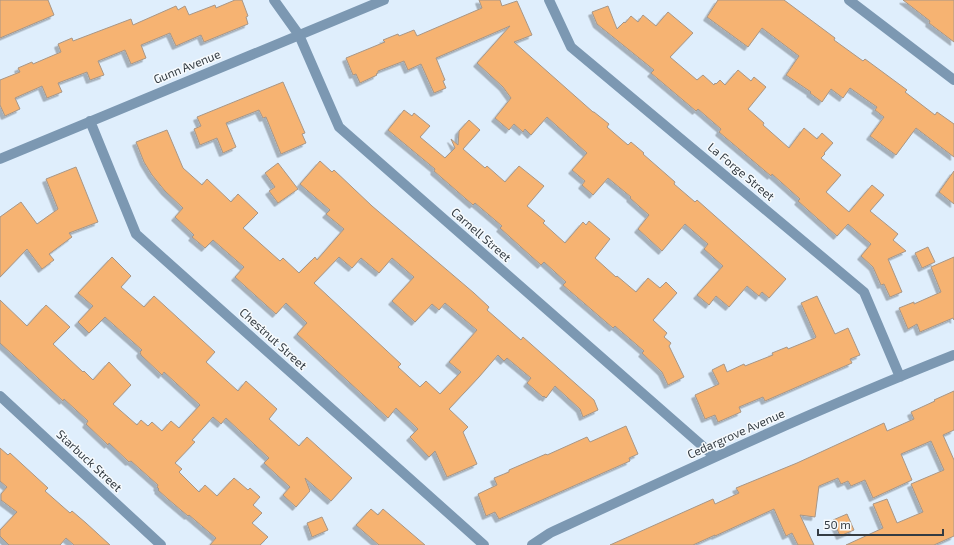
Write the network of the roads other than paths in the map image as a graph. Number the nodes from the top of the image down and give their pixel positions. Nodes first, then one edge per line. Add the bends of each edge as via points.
1 (274, 0) edge
2 (384, 0) edge
3 (548, 0) edge
4 (849, 0) edge
5 (300, 35) junction
6 (954, 80) edge
7 (90, 121) junction
8 (0, 159) edge
9 (954, 355) edge
10 (900, 377) junction
11 (0, 396) edge
12 (715, 457) junction
13 (161, 545) edge
14 (484, 545) edge
15 (532, 545) edge

1 - 5 street, Carnell Street
2 - 5 street, Gunn Avenue
3 - 10 street, La Forge Street via 571,46 864,292
4 - 6 street
5 - 7 street, Gunn Avenue
5 - 12 street, Carnell Street via 338,127
7 - 8 street, Gunn Avenue
7 - 14 street, Chestnut Street via 136,234
9 - 10 street, Cedargrove Avenue
10 - 12 street, Cedargrove Avenue
11 - 13 street, Starbuck Street
12 - 15 street, Cedargrove Avenue via 550,533

